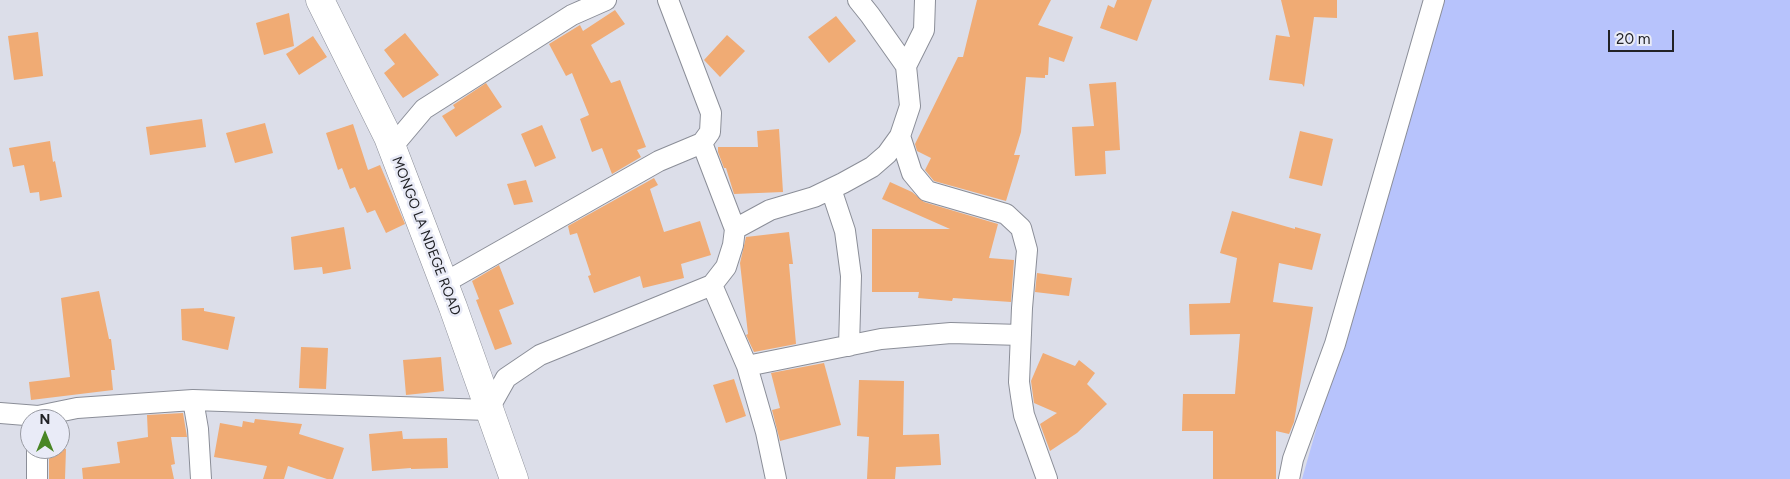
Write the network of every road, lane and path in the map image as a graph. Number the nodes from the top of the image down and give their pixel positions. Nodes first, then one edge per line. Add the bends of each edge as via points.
1 (320, 0) edge
2 (606, 0) edge
3 (668, 0) edge
4 (858, 0) edge
5 (925, 0) edge
6 (1434, 0) edge
7 (906, 66) junction
8 (900, 136) junction
9 (702, 143) junction
10 (392, 147) junction
11 (831, 189) junction
12 (735, 229) junction
13 (444, 283) junction
14 (712, 285) junction
15 (1021, 335) junction
16 (848, 346) junction
17 (746, 366) junction
18 (193, 400) junction
19 (70, 410) edge
20 (488, 410) junction
21 (0, 413) edge
22 (20, 415) edge
23 (37, 459) edge
24 (37, 479) edge
25 (201, 479) edge
26 (514, 479) edge
27 (776, 479) edge
28 (1047, 479) edge
29 (1289, 479) edge

1 - 10 street, MONGO LA NDEGE ROAD
2 - 10 street via 572,15 424,109
3 - 9 street via 711,113 710,132
4 - 7 street
5 - 7 street via 924,30
6 - 29 street via 1335,344
7 - 8 street via 910,106
8 - 11 street via 872,167
8 - 15 street via 912,173 927,191 1006,214 1021,228 1027,250
9 - 12 street
9 - 13 street via 659,161
10 - 13 street, MONGO LA NDEGE ROAD
11 - 12 street via 814,198 770,210
11 - 16 street via 845,231 851,276
12 - 14 street via 726,268
13 - 20 street, MONGO LA NDEGE ROAD
14 - 17 street
14 - 20 street via 540,355 506,378
15 - 16 street via 951,333 881,339
15 - 28 street via 1019,382 1022,405
16 - 17 street
17 - 27 street
18 - 19 street
18 - 20 street
18 - 25 street
20 - 26 street, MONGO LA NDEGE ROAD
21 - 22 street
23 - 24 street

